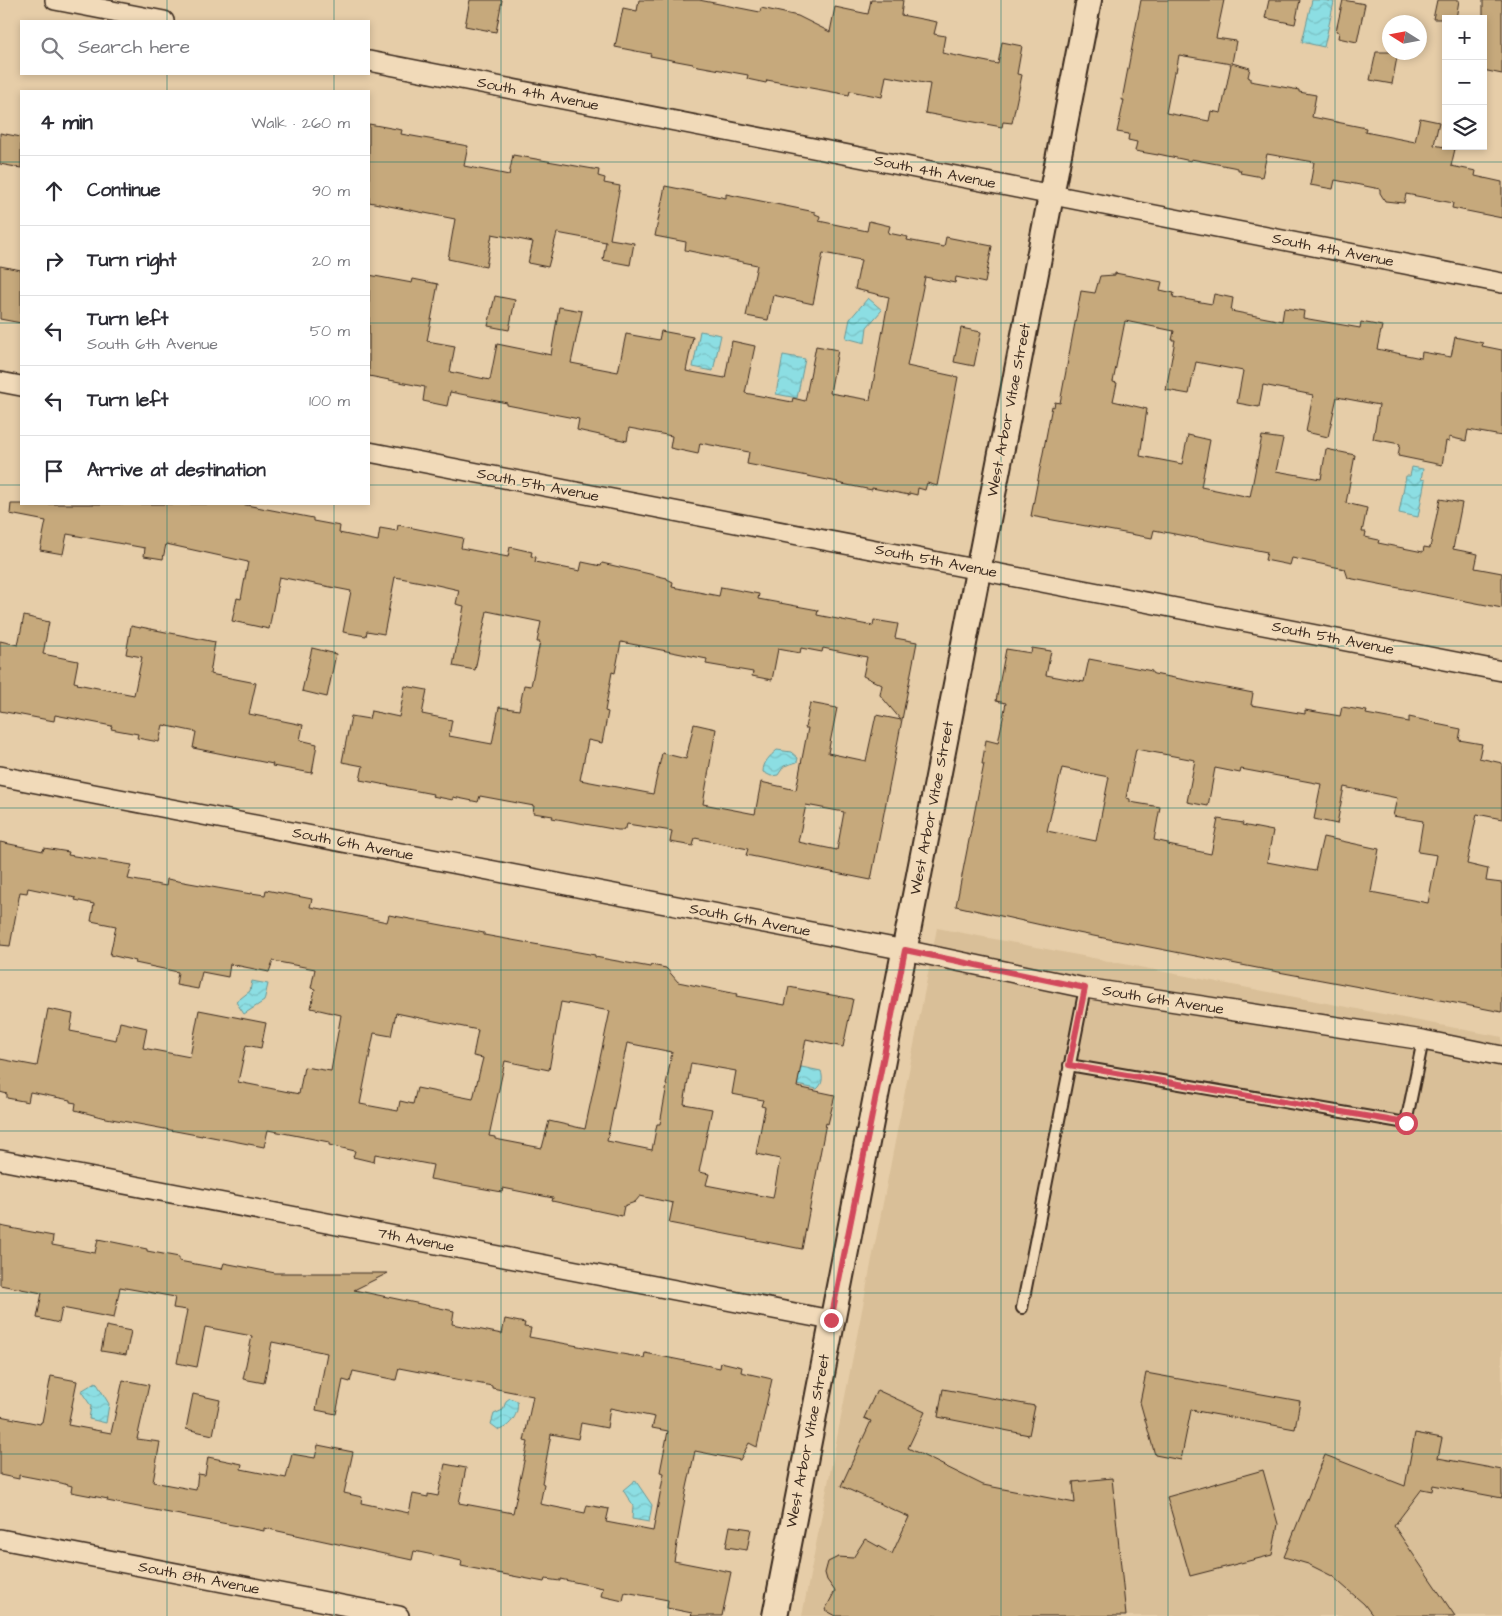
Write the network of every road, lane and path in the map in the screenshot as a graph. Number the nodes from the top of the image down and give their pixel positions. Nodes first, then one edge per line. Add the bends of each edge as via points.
1 (56, 0) edge
2 (1089, 0) edge
3 (159, 20) edge
4 (370, 61) edge
5 (1051, 194) junction
6 (1502, 283) edge
7 (0, 382) edge
8 (20, 386) edge
9 (370, 452) edge
10 (978, 569) junction
11 (1502, 671) edge
12 (0, 776) edge
13 (905, 950) junction
14 (1085, 988) junction
15 (1423, 1040) junction
16 (1502, 1056) edge
17 (1069, 1065) junction
18 (0, 1160) edge
19 (1022, 1308) dead end
20 (831, 1320) junction
21 (0, 1539) edge
22 (399, 1616) edge
23 (775, 1616) edge

1 - 3 street
2 - 5 street, West Arbor Vitae Street
4 - 5 street, South 4th Avenue
5 - 6 street, South 4th Avenue
5 - 10 street, West Arbor Vitae Street
7 - 8 street
9 - 10 street, South 5th Avenue
10 - 11 street, South 5th Avenue
10 - 13 street, West Arbor Vitae Street
12 - 13 street, South 6th Avenue
13 - 14 street, South 6th Avenue
13 - 20 street, West Arbor Vitae Street
14 - 15 street, South 6th Avenue
14 - 17 lane
15 - 16 street, South 6th Avenue
15 - 17 lane via 1406,1123
17 - 19 lane
18 - 20 street, 7th Avenue
20 - 23 street, West Arbor Vitae Street
21 - 22 street, South 8th Avenue

